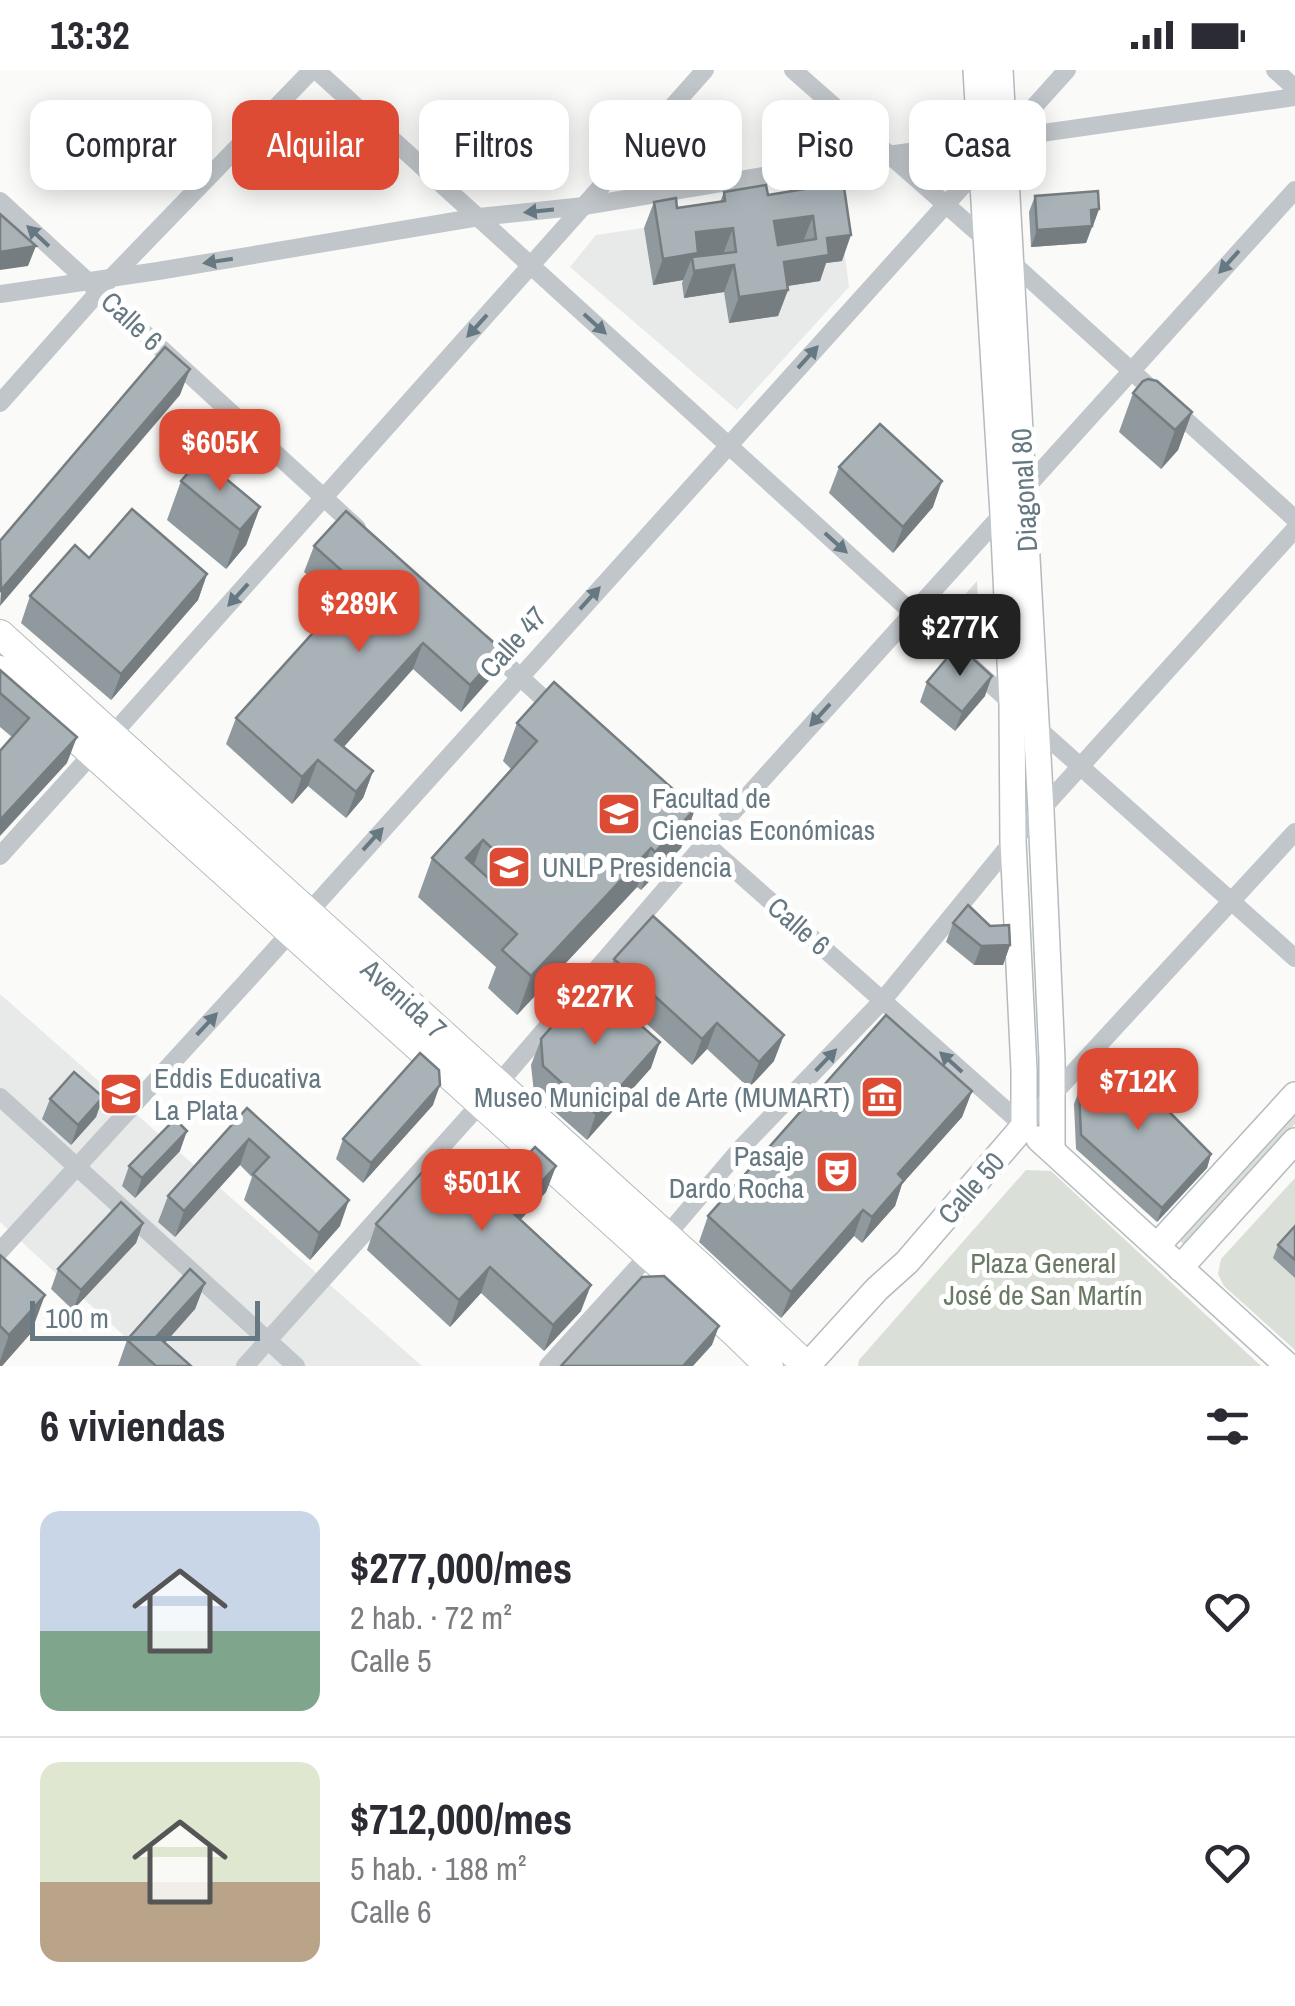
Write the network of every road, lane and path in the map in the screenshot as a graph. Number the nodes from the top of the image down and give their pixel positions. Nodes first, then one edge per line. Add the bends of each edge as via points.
1 (314, 70) edge
2 (705, 70) edge
3 (794, 70) edge
4 (976, 70) edge
5 (1000, 70) edge
6 (1067, 70) edge
7 (1275, 70) edge
8 (1295, 88) edge
9 (1295, 96) edge
10 (827, 100) edge
11 (981, 100) edge
12 (996, 100) edge
13 (1037, 100) edge
14 (1046, 138) edge
15 (889, 156) edge
16 (762, 176) edge
17 (957, 190) edge
18 (988, 190) edge
19 (997, 190) edge
20 (1295, 190) edge
21 (0, 201) edge
22 (946, 204) junction
23 (584, 206) junction
24 (479, 218) junction
25 (986, 242) junction
26 (1010, 261) junction
27 (531, 265) junction
28 (100, 284) junction
29 (0, 294) edge
30 (1130, 370) junction
31 (0, 403) edge
32 (728, 446) junction
33 (1024, 492) junction
34 (324, 498) junction
35 (1003, 514) junction
36 (1295, 518) edge
37 (1295, 529) edge
38 (366, 536) edge
39 (912, 612) junction
40 (464, 625) edge
41 (0, 634) edge
42 (0, 670) edge
43 (520, 676) junction
44 (1012, 704) junction
45 (564, 716) edge
46 (1037, 728) junction
47 (103, 744) junction
48 (1081, 767) junction
49 (663, 805) edge
50 (1041, 811) junction
51 (1295, 832) edge
52 (1013, 841) junction
53 (705, 844) junction
54 (0, 856) edge
55 (1232, 902) junction
56 (299, 922) junction
57 (1295, 958) edge
58 (883, 1000) junction
59 (490, 1094) junction
60 (1295, 1095) edge
61 (0, 1097) edge
62 (1052, 1098) junction
63 (1024, 1126) junction
64 (1295, 1140) edge
65 (1052, 1149) junction
66 (76, 1166) junction
67 (657, 1245) junction
68 (1157, 1246) junction
69 (0, 1250) edge
70 (1180, 1268) junction
71 (268, 1341) junction
72 (245, 1366) edge
73 (296, 1366) edge
74 (548, 1366) edge
75 (769, 1366) edge
76 (807, 1366) edge
77 (1288, 1366) edge

1 - 24 street
1 - 28 street
2 - 23 street
3 - 10 street
4 - 11 main road, Diagonal 80
5 - 12 main road, Diagonal 80
6 - 13 street, Calle 47
7 - 8 street
9 - 14 street
15 - 22 street
16 - 23 street
17 - 22 street, Calle 47
18 - 25 main road, Diagonal 80
19 - 26 main road, Diagonal 80
20 -> 30 street
28 -> 21 street, Calle 6
22 - 25 street
32 -> 22 street, Calle 47
23 -> 24 street
23 - 27 street
24 - 27 street
24 -> 28 street
25 - 26 street
25 - 35 main road, Diagonal 80
26 - 30 street
26 - 33 main road, Diagonal 80
27 -> 32 street
27 -> 34 street
28 - 29 street
28 - 31 street
28 - 34 street, Calle 6
30 - 33 street
30 - 36 street
32 -> 39 street
43 -> 32 street, Calle 47
33 - 35 street
33 - 46 main road, Diagonal 80
34 - 38 street, Calle 6
34 -> 47 street
35 - 39 street
35 - 44 main road, Diagonal 80
37 - 48 street
39 - 44 street
39 -> 53 street
40 - 43 street
41 - 47 main road, Avenida 7
42 - 47 main road, Avenida 7
43 - 45 street
56 -> 43 street, Calle 47
44 - 46 street
44 - 52 main road, Diagonal 80
46 - 48 street
46 - 50 main road, Diagonal 80
47 - 54 street
47 - 56 main road, Avenida 7
48 - 50 street
48 - 55 street
49 - 53 street, Calle 6
50 - 52 street
50 - 62 main road, Diagonal 80
51 - 55 street, Calle 50
52 - 58 street
52 - 63 main road, Diagonal 80
53 - 58 street, Calle 6
53 - 59 street
55 - 57 street
55 - 62 street, Calle 50
56 - 59 main road, Avenida 7
66 -> 56 street, Calle 47
63 -> 58 street, Calle 6
67 -> 58 street
59 - 67 main road, Avenida 7
59 - 71 street
60 - 68 main road
61 - 66 street
62 - 63 street, Calle 50
62 - 65 main road, Diagonal 80
63 - 65 main road, Calle 6
63 - 76 main road, Calle 50
64 - 70 main road
65 - 68 main road, Calle 6
66 - 69 street, Calle 47
66 - 71 street
67 - 74 street
67 - 75 main road, Avenida 7
67 - 76 main road, Avenida 7
68 - 70 main road, Calle 6
70 - 77 main road, Calle 6
71 - 72 street
71 - 73 street

